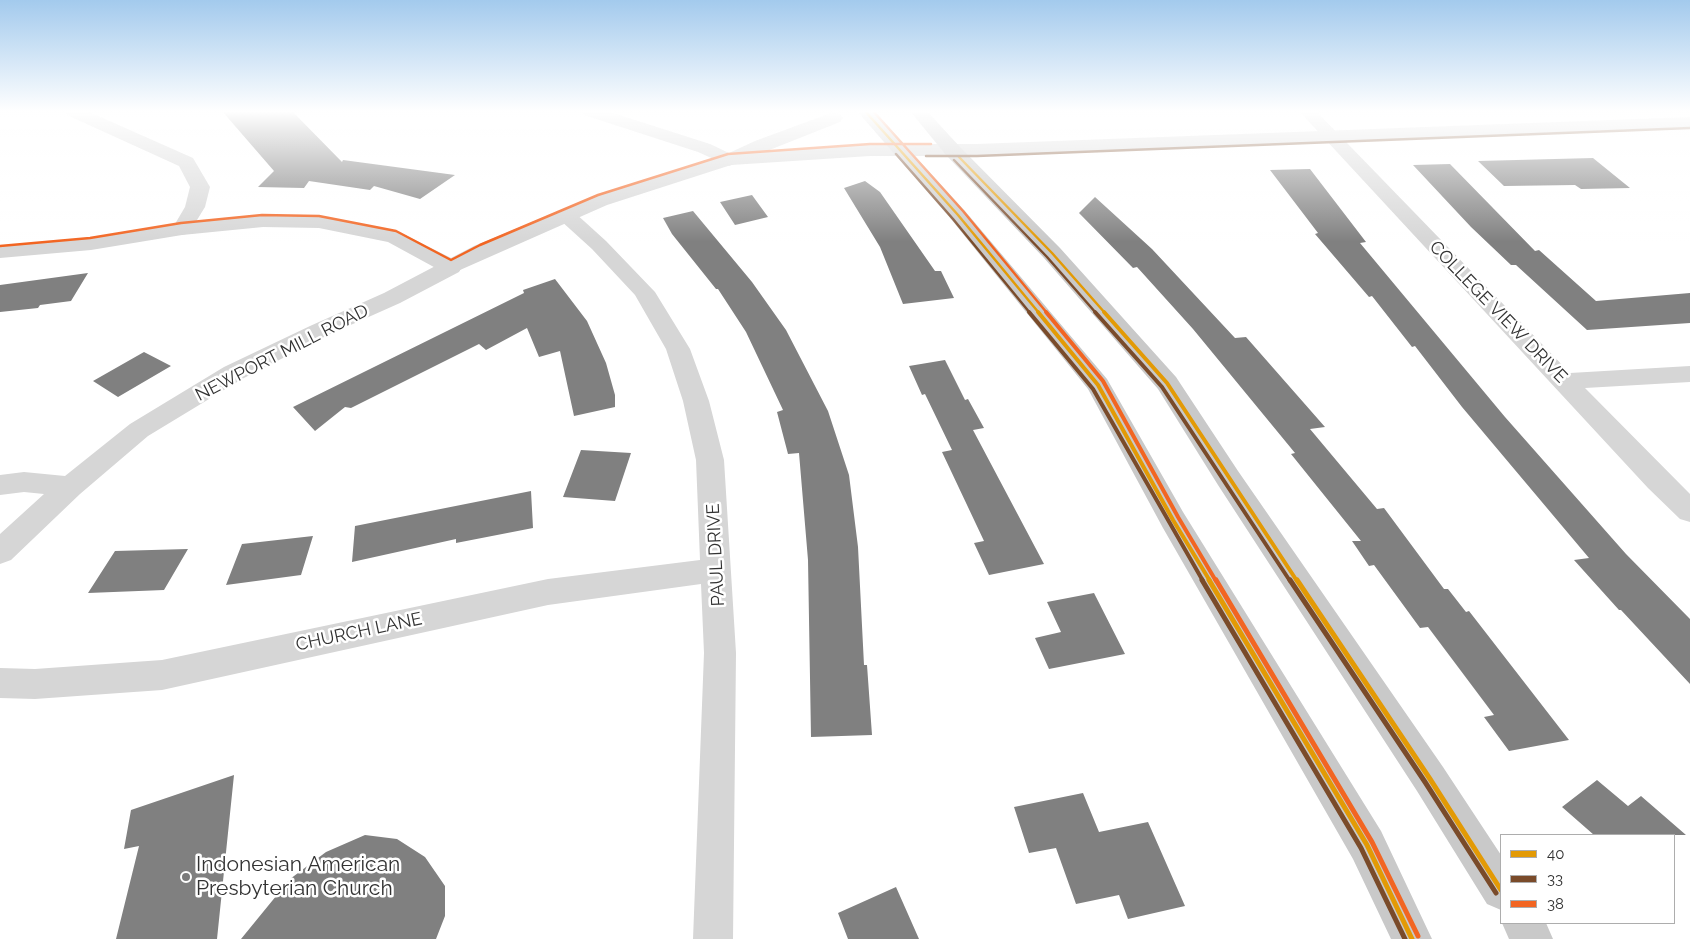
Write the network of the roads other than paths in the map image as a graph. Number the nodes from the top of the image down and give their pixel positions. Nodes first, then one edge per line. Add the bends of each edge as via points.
1 (170, 155) edge
2 (718, 155) edge
3 (740, 155) edge
4 (818, 155) edge
5 (905, 155) edge
6 (958, 155) edge
7 (1349, 155) edge
8 (729, 160) junction
9 (568, 216) junction
10 (182, 229) junction
11 (0, 252) edge
12 (451, 267) junction
13 (1690, 374) edge
14 (1564, 381) junction
15 (0, 485) edge
16 (70, 486) junction
17 (1690, 511) edge
18 (0, 552) edge
19 (717, 570) junction
20 (0, 683) edge
21 (1500, 888) edge
22 (1523, 924) edge
23 (713, 939) edge
24 (1412, 939) edge
25 (1533, 939) edge

1 - 10 street via 186,162 200,187 196,207
2 - 8 street
3 - 8 street, NEWPORT MILL ROAD
4 - 8 street, NEWPORT MILL ROAD
5 - 24 main road via 1098,385 1173,520 1368,846
6 - 21 main road via 1052,253 1167,383
7 - 14 street, COLLEGE VIEW DRIVE
8 - 9 street, NEWPORT MILL ROAD via 651,185 612,211
9 - 12 street, NEWPORT MILL ROAD
9 - 19 street, PAUL DRIVE via 644,292 678,350 696,401 710,460
10 - 11 street via 90,244
10 - 12 street via 263,221 319,222 394,237
12 - 16 street, NEWPORT MILL ROAD via 232,374 139,430
13 - 14 street
14 - 17 street, COLLEGE VIEW DRIVE
15 - 16 street via 24,482
16 - 18 street, NEWPORT MILL ROAD
19 - 20 street, CHURCH LANE via 548,592 162,675 35,684
19 - 23 street, PAUL DRIVE via 720,653
22 - 25 main road

